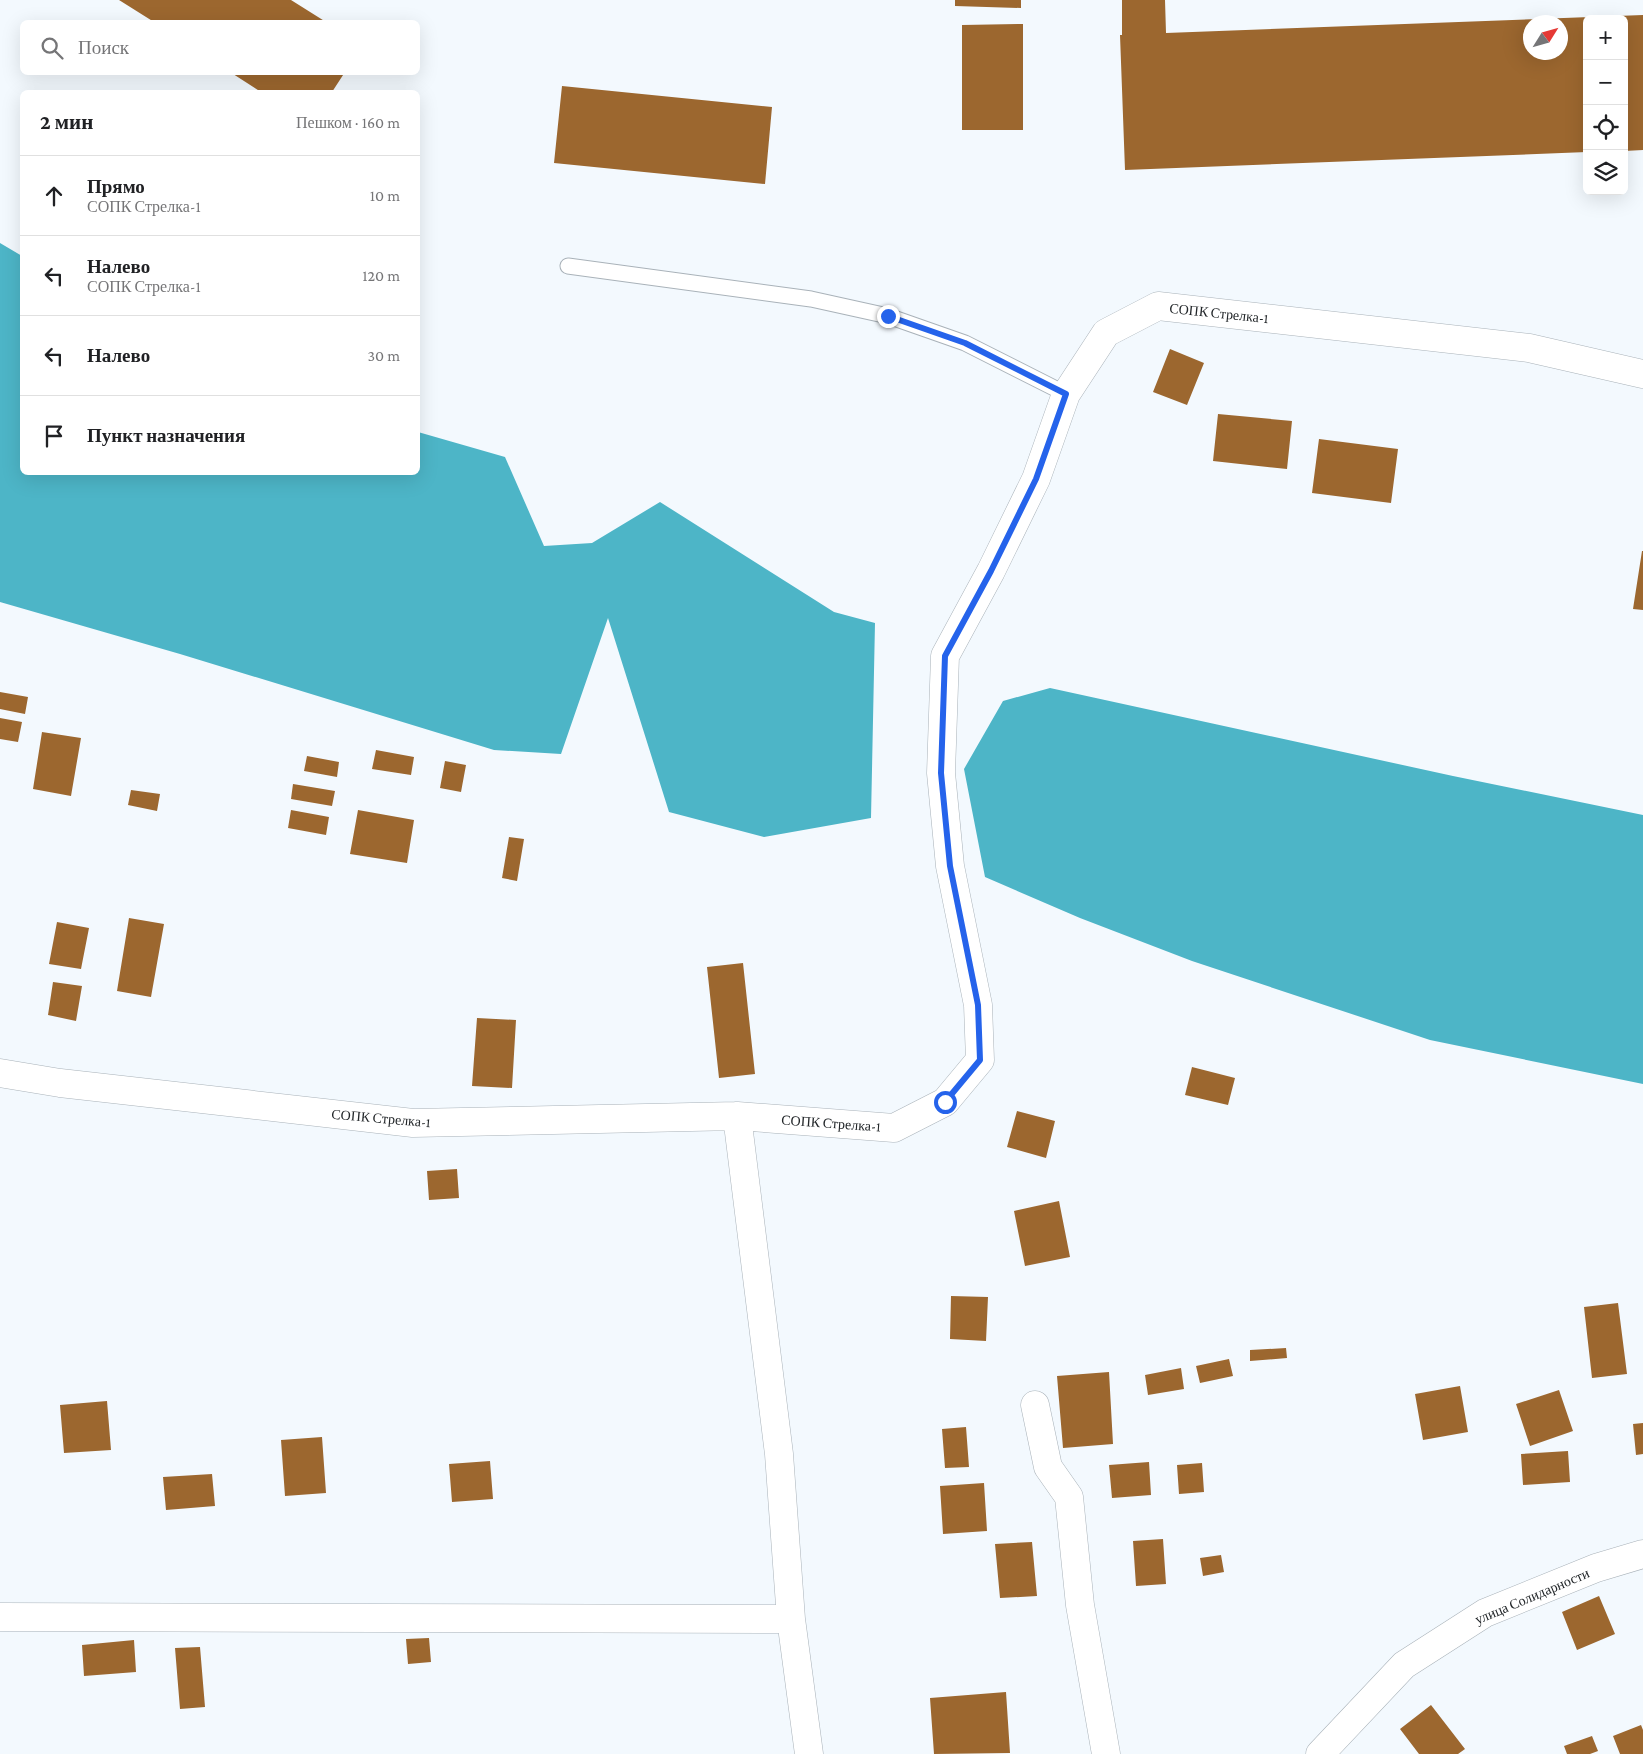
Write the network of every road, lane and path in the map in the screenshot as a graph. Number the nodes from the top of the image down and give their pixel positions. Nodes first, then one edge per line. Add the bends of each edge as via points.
1 (568, 266) dead end
2 (1643, 374) edge
3 (1066, 394) junction
4 (0, 1073) edge
5 (737, 1116) junction
6 (1035, 1405) dead end
7 (1643, 1554) edge
8 (0, 1617) edge
9 (791, 1619) junction
10 (809, 1754) edge
11 (1106, 1754) edge
12 (1320, 1754) edge

1 - 3 lane via 811,300 888,316 965,343
2 - 3 street, СОПК Стрелка-1 via 1529,348 1158,306 1106,333
3 - 5 street, СОПК Стрелка-1 via 1036,479 945,656 941,773 950,866 978,1005 980,1060 945,1102 894,1128
4 - 5 street, СОПК Стрелка-1 via 60,1083 413,1123
5 - 9 street via 780,1454
6 - 11 street via 1048,1467 1069,1497 1080,1605
7 - 12 street, улица Солидарности via 1596,1568 1484,1613 1404,1665
8 - 9 street
9 - 10 street

